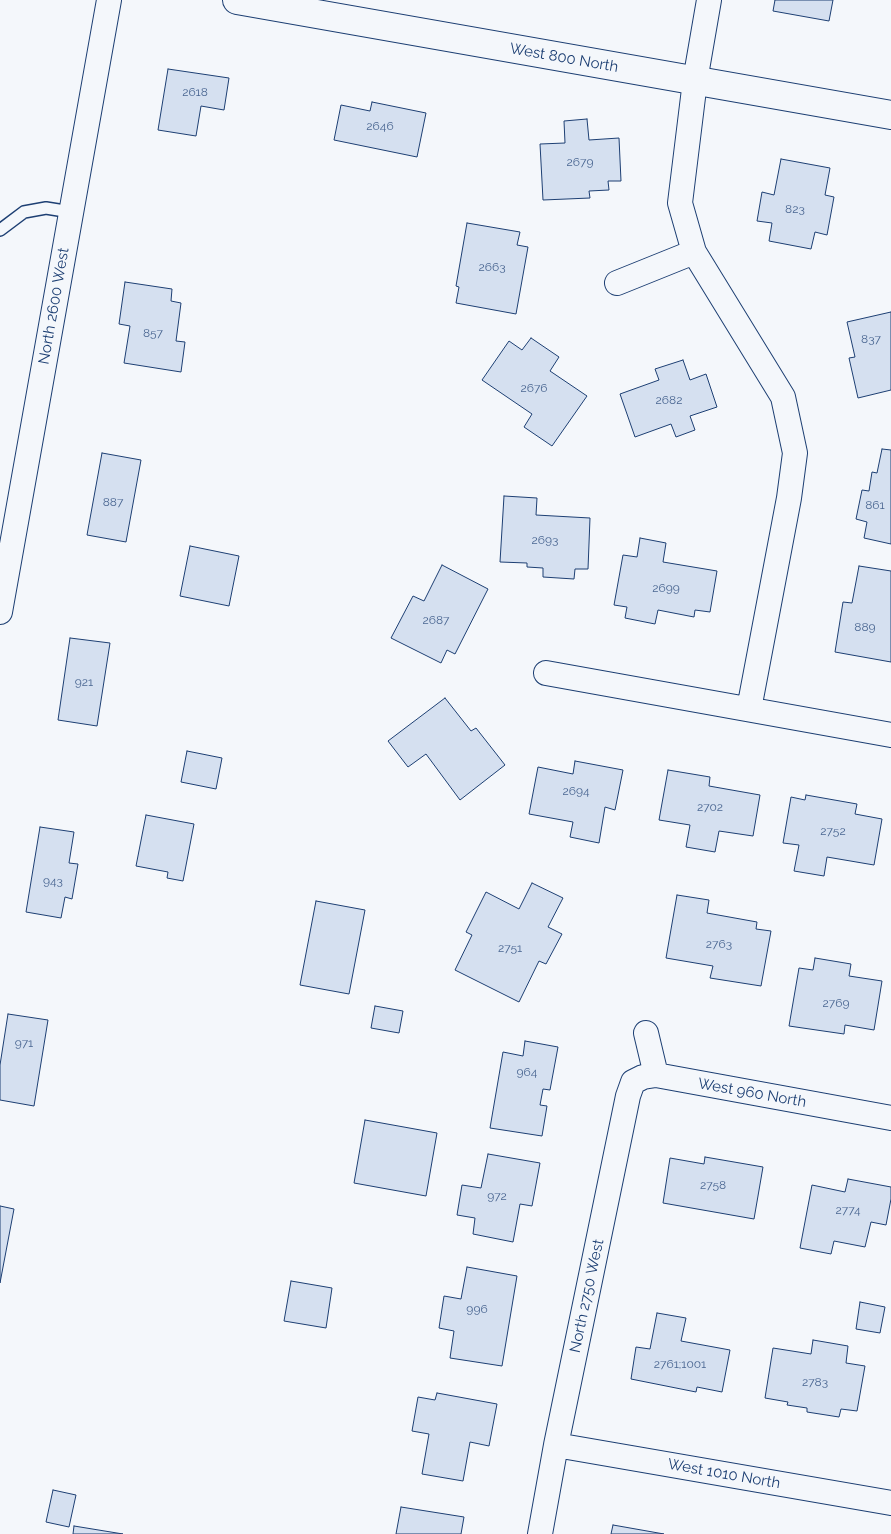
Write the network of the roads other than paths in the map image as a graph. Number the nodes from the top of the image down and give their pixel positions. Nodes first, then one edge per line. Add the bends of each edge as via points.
1 (109, 0) edge
2 (238, 0) edge
3 (709, 0) edge
4 (695, 81) junction
5 (891, 115) edge
6 (71, 212) junction
7 (0, 230) edge
8 (694, 252) junction
9 (617, 283) dead end
10 (0, 612) edge
11 (546, 673) dead end
12 (748, 709) junction
13 (891, 735) edge
14 (646, 1033) dead end
15 (656, 1075) junction
16 (891, 1118) edge
17 (556, 1445) junction
18 (891, 1503) edge
19 (540, 1534) edge

1 - 6 street, North 2600 West
2 - 4 street, West 800 North
3 - 4 street
4 - 5 street, West 800 North
4 - 8 street via 680,203
6 - 7 lane via 46,208 24,212
6 - 10 street, North 2600 West
8 - 9 street
8 - 12 street via 784,397 795,453
11 - 12 street
12 - 13 street
14 - 15 street
15 - 16 street, West 960 North
15 - 17 street, North 2750 West via 633,1082 628,1096
17 - 18 street, West 1010 North
17 - 19 street, North 2750 West

